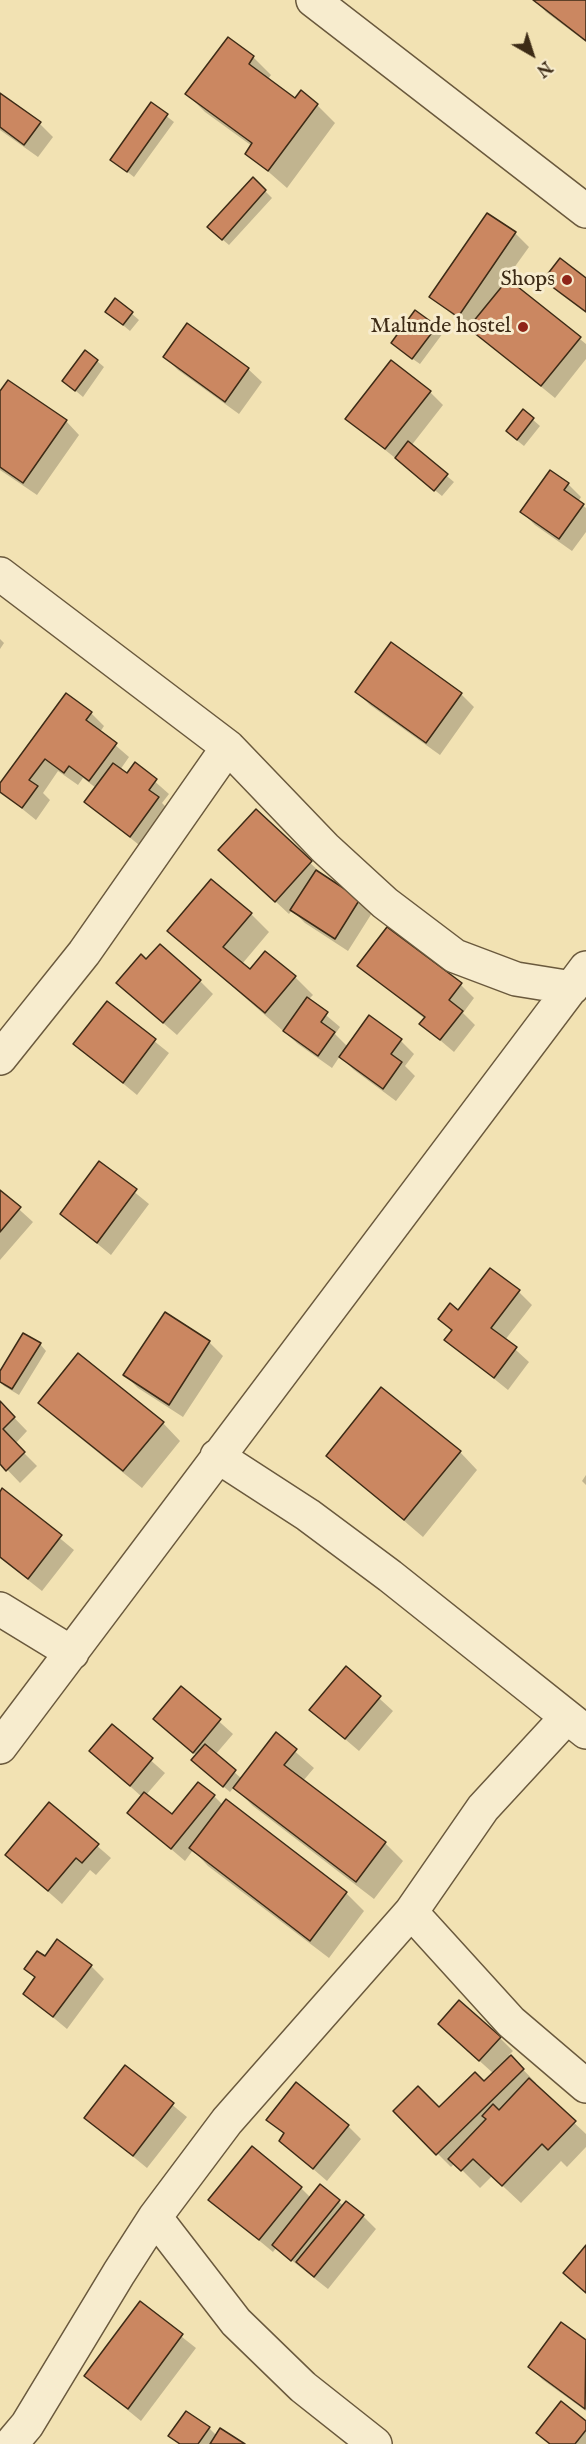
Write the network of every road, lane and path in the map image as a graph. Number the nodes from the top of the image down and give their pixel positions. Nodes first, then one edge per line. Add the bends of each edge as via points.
1 (313, 0) edge
2 (582, 200) edge
3 (0, 574) edge
4 (228, 747) junction
5 (579, 978) edge
6 (0, 1058) edge
7 (217, 1456) junction
8 (0, 1609) edge
9 (72, 1653) junction
10 (576, 1725) edge
11 (0, 1747) edge
12 (411, 1912) junction
13 (586, 2086) edge
14 (155, 2217) junction
15 (11, 2444) edge
16 (375, 2444) edge

1 - 2 street
3 - 4 street
4 - 5 street via 325,848 386,903 455,956 516,980
4 - 6 street via 84,953
5 - 7 street
7 - 9 street
7 - 10 street via 308,1515 390,1576
8 - 9 street
9 - 11 street
10 - 12 street via 483,1808
12 - 13 street via 511,2022
12 - 14 street via 227,2121
14 - 15 street via 27,2425
14 - 16 street via 236,2322 303,2387

